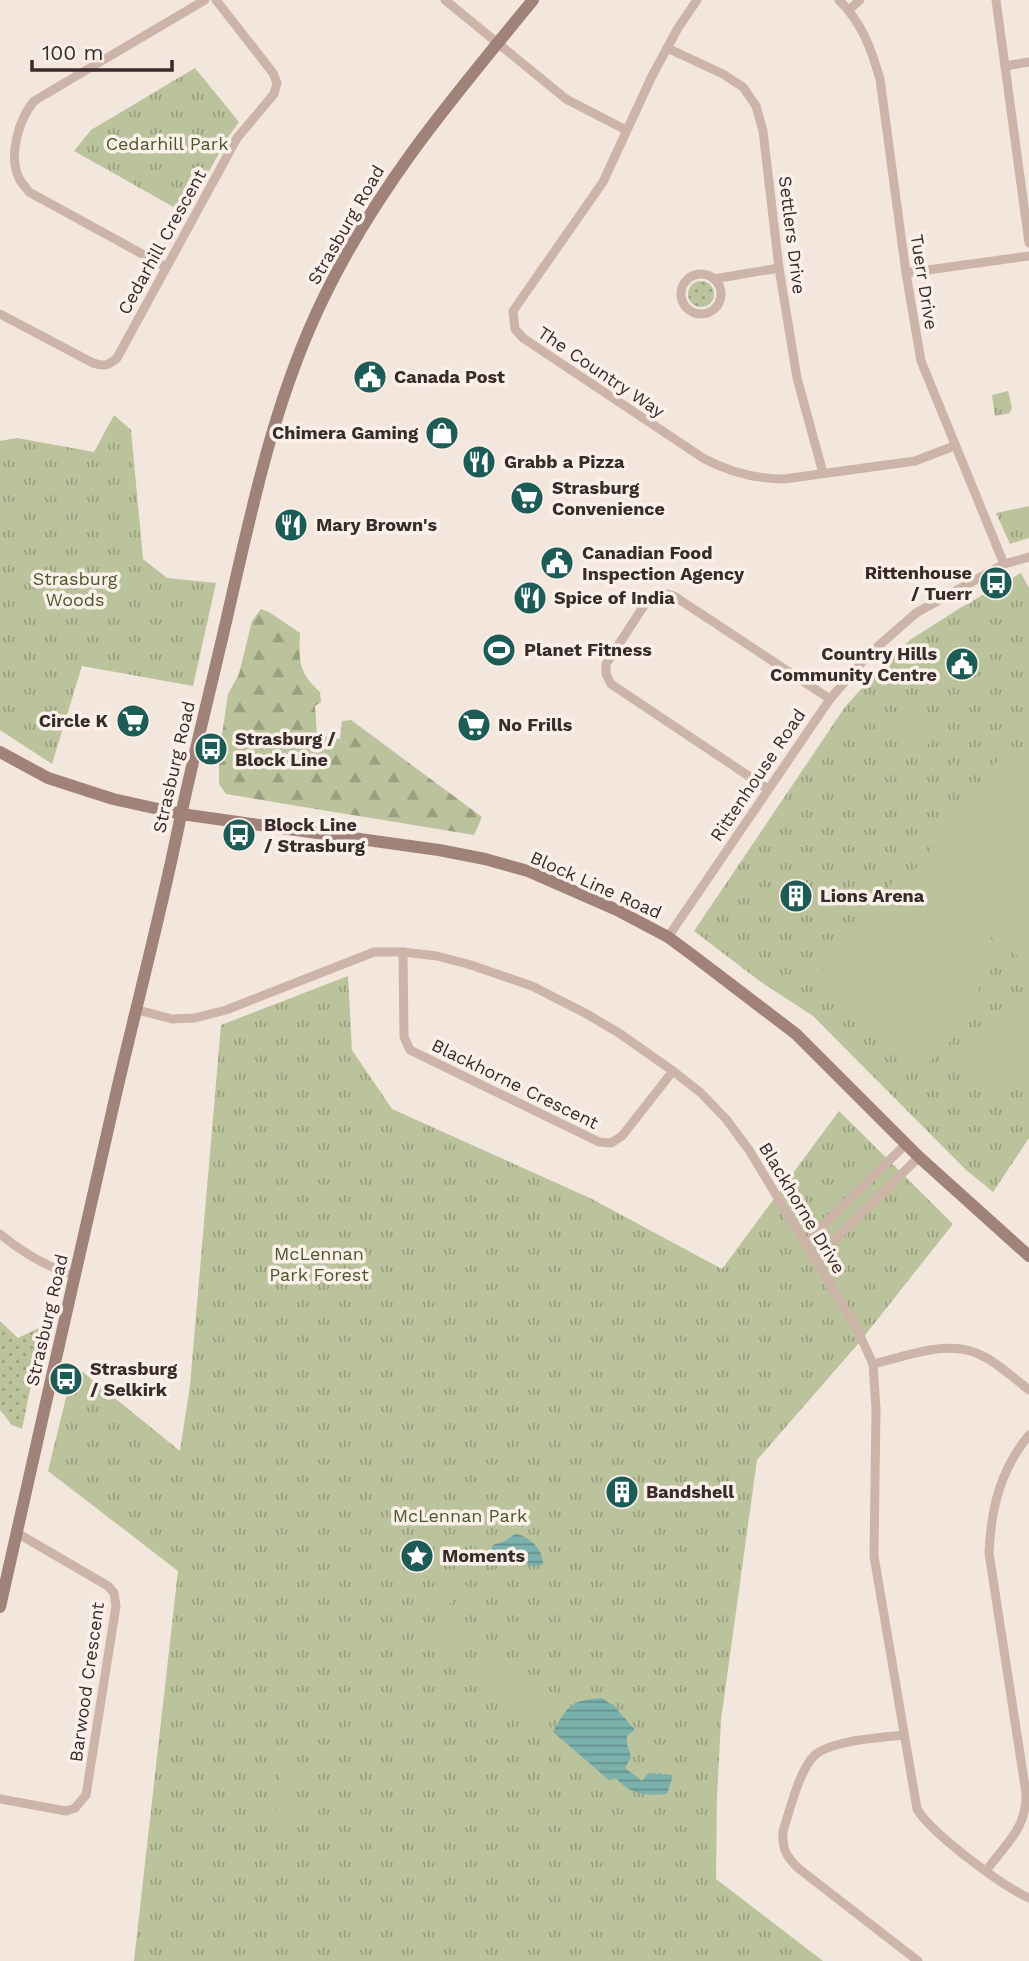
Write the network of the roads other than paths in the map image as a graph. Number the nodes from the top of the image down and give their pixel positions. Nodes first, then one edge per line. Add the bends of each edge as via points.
1 (205, 0) edge
2 (216, 0) edge
3 (445, 0) edge
4 (533, 0) edge
5 (697, 0) edge
6 (839, 0) edge
7 (860, 0) edge
8 (996, 0) edge
9 (849, 10) junction
10 (498, 43) junction
11 (667, 48) junction
12 (1029, 62) edge
13 (1005, 66) junction
14 (626, 130) junction
15 (1029, 243) edge
16 (1029, 256) edge
17 (166, 267) junction
18 (779, 268) junction
19 (906, 273) junction
20 (714, 279) junction
21 (0, 314) edge
22 (954, 446) junction
23 (823, 473) junction
24 (1029, 557) edge
25 (1004, 564) junction
26 (830, 699) junction
27 (0, 752) edge
28 (768, 789) junction
29 (181, 814) junction
30 (668, 937) junction
31 (403, 952) junction
32 (138, 1010) junction
33 (673, 1071) junction
34 (906, 1144) junction
35 (919, 1157) junction
36 (0, 1234) edge
37 (807, 1245) junction
38 (1029, 1256) edge
39 (815, 1259) junction
40 (74, 1275) junction
41 (873, 1364) junction
42 (1029, 1390) edge
43 (1029, 1436) edge
44 (17, 1533) junction
45 (0, 1607) edge
46 (903, 1735) junction
47 (0, 1799) edge
48 (986, 1871) junction
49 (1029, 1898) edge
50 (918, 1961) edge

1 - 17 street via 34,101 23,119 15,152 18,177 29,192
2 - 17 street, Cedarhill Crescent via 273,73 274,94 237,138
3 - 10 street
4 - 10 street, Strasburg Road
5 - 11 street, The Country Way
6 - 9 street, Tuerr Drive
7 - 9 street
8 - 13 street
9 - 19 street, Tuerr Drive via 872,51 880,79
10 - 14 street via 566,99
10 - 29 street, Strasburg Road via 395,174 346,252 290,374 243,544
11 - 14 street, The Country Way
11 - 18 street, Settlers Drive via 744,87 756,106
12 - 13 street
13 - 15 street
14 - 23 street, The Country Way via 603,182 513,311 515,329 722,468 764,479
16 - 19 street
17 - 21 street, Cedarhill Crescent via 110,364 102,366
18 - 20 street
18 - 23 street, Settlers Drive via 796,378
19 - 22 street, Tuerr Drive via 921,361
20 - 20 street via 698,274 684,282 681,297 688,310 702,314 716,308 721,293
22 - 23 street, The Country Way via 915,461
22 - 25 street, Tuerr Drive
24 - 25 street, Rittenhouse Road
25 - 26 street, Rittenhouse Road via 916,612 880,643
26 - 28 street, Rittenhouse Road
26 - 28 street via 672,596 656,594 647,601 606,664 611,684
27 - 29 street, Block Line Road via 75,788
28 - 30 street, Rittenhouse Road
29 - 30 street, Block Line Road via 485,859 528,872
29 - 32 street, Strasburg Road
30 - 34 street, Block Line Road via 796,1034
31 - 32 street, Blackhorne Drive via 374,952 195,1018 172,1019
31 - 33 street, Blackhorne Drive via 471,965 532,986 619,1032
31 - 33 street, Blackhorne Crescent via 404,1029 410,1050 599,1142 611,1143 622,1136
32 - 40 street, Strasburg Road
33 - 37 street, Blackhorne Drive via 726,1119
34 - 35 street, Block Line Road
34 - 37 street
35 - 38 street, Block Line Road
35 - 39 street
36 - 40 street via 27,1255
37 - 39 street, Blackhorne Drive
39 - 41 street, Blackhorne Drive
40 - 44 street, Strasburg Road
41 - 42 street via 958,1347 984,1356
41 - 46 street, Blackhorne Drive via 874,1556
43 - 48 street via 995,1497 989,1553 1026,1812
44 - 45 street, Strasburg Road
44 - 47 street, Barwood Crescent via 108,1586 116,1606 86,1795 75,1808 60,1811
46 - 48 street, Blackhorne Drive via 921,1817
46 - 50 street via 832,1746 815,1755 804,1770 782,1841 787,1858 798,1868
48 - 49 street, Blackhorne Drive

